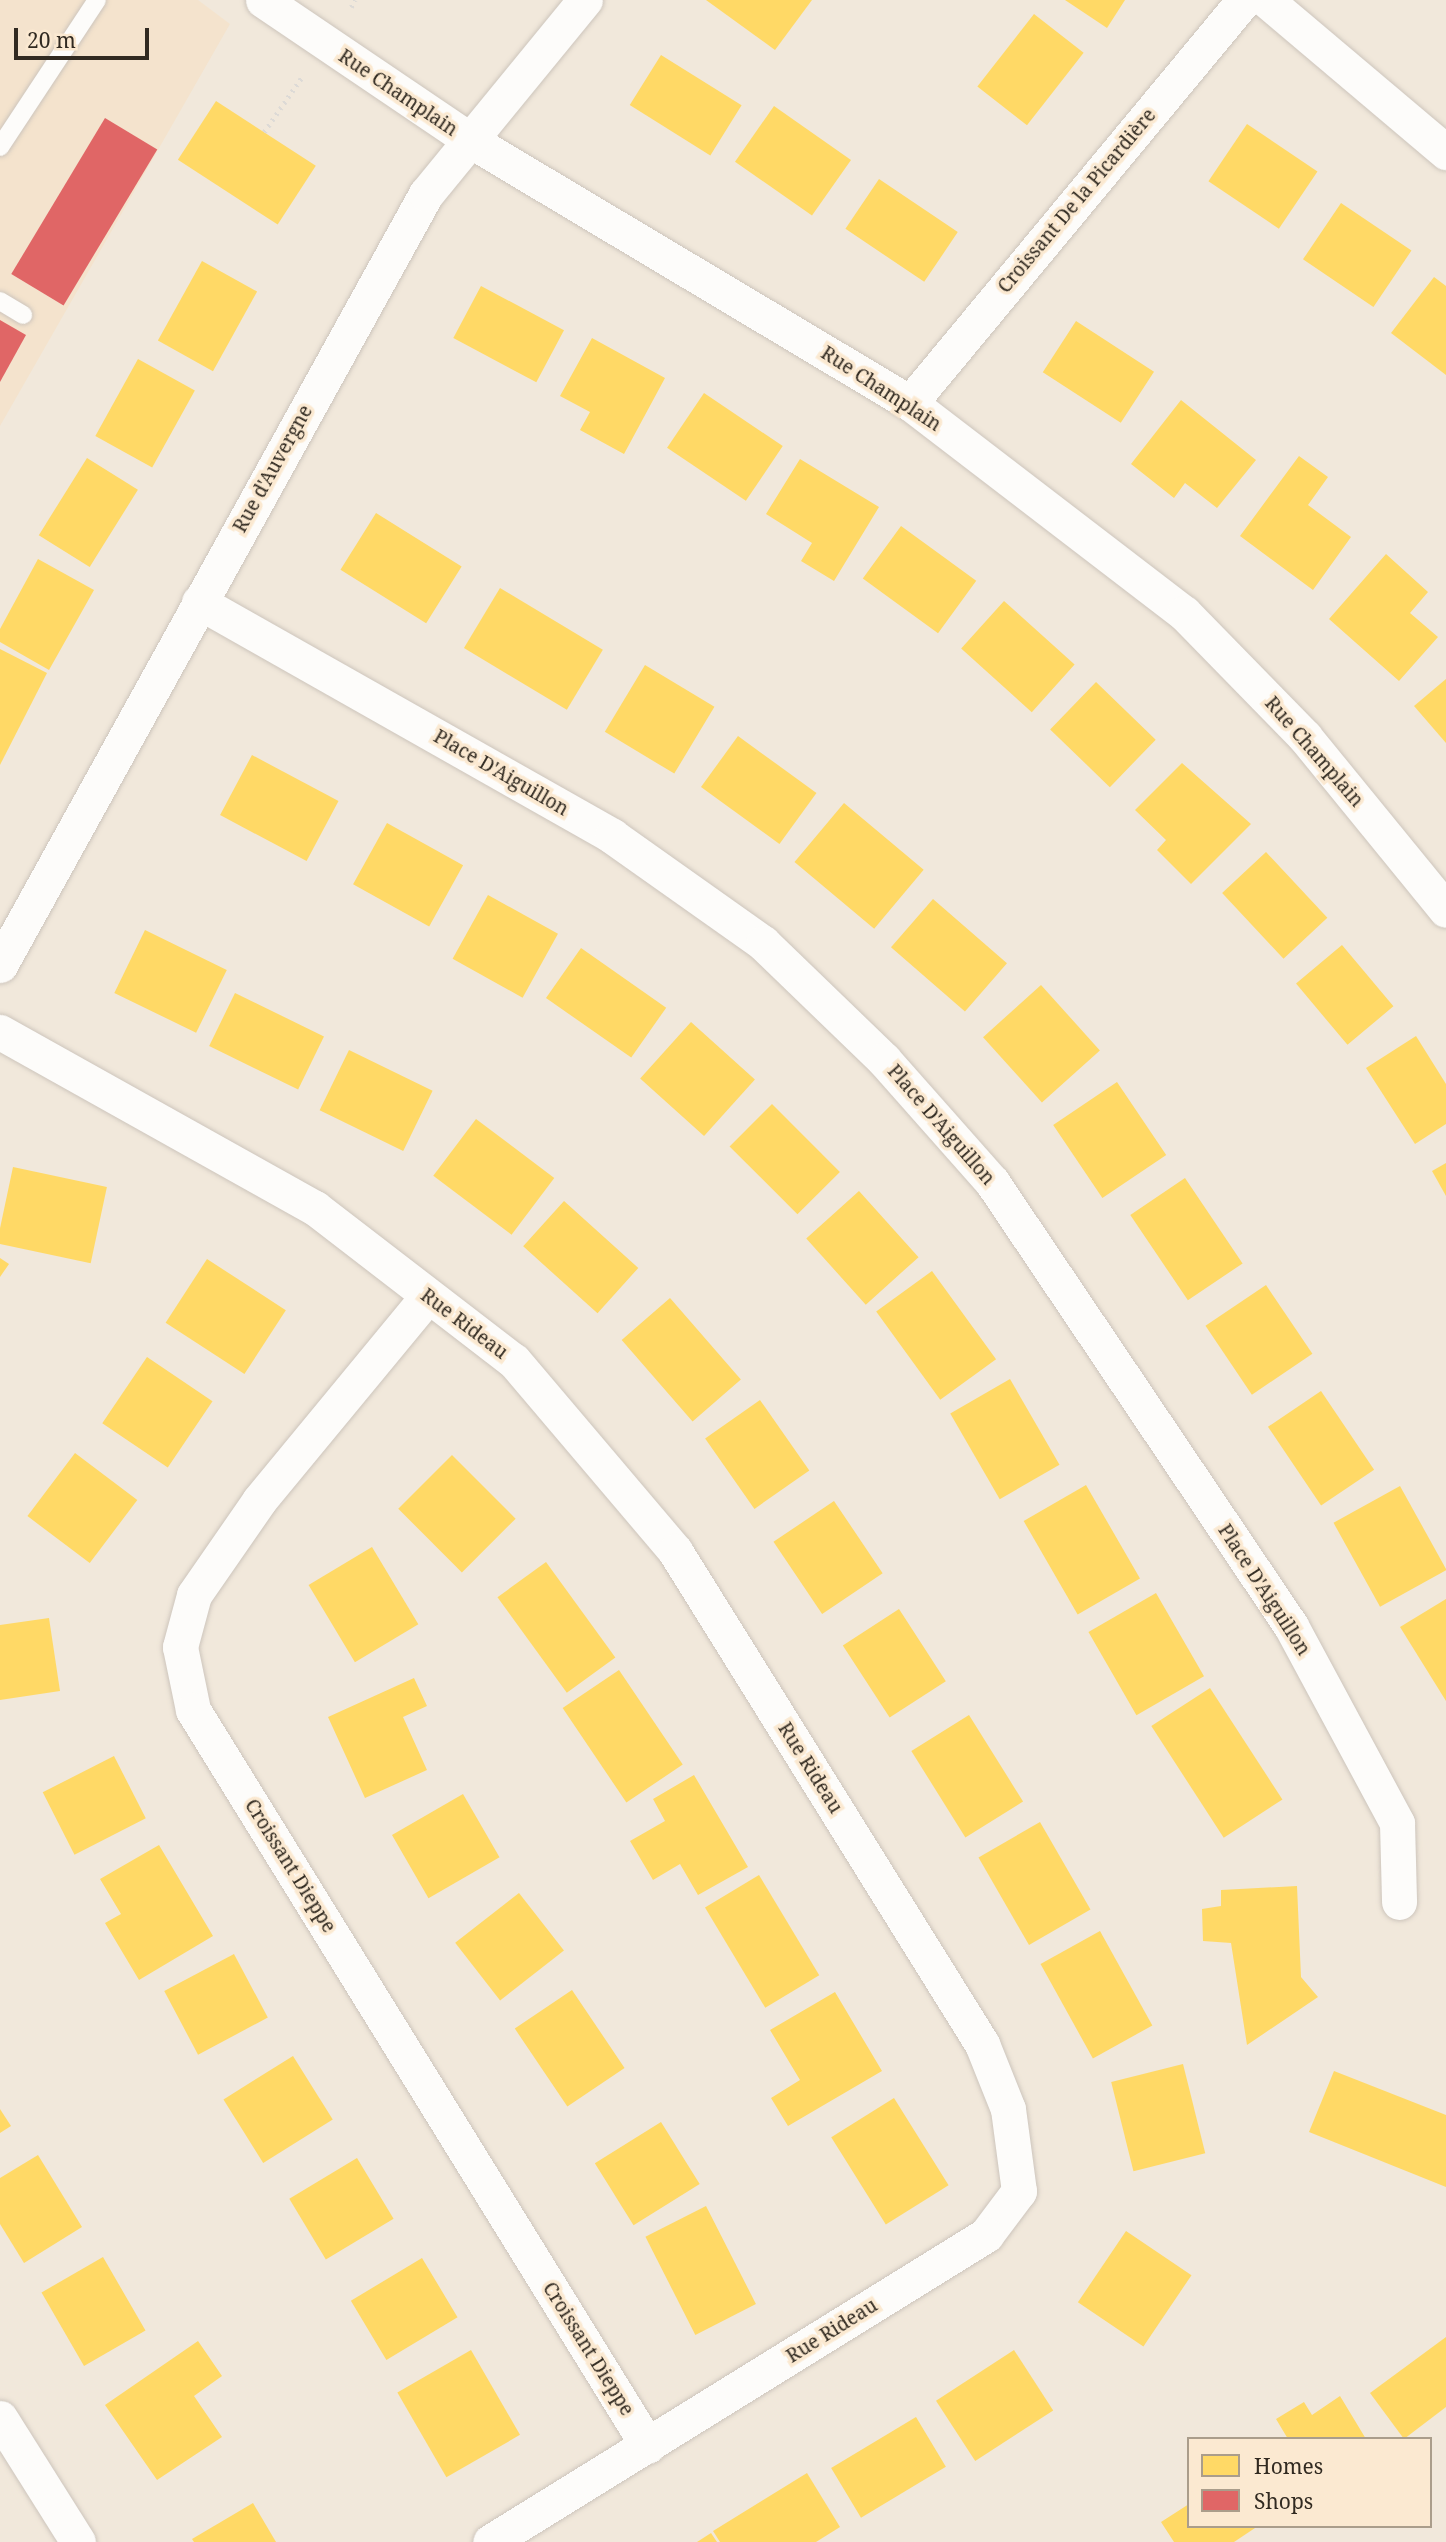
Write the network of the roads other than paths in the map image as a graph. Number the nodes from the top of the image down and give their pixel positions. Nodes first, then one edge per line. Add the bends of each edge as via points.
1 (97, 0) edge
2 (263, 0) edge
3 (585, 0) edge
4 (1244, 0) edge
5 (1266, 0) edge
6 (468, 139) junction
7 (0, 147) edge
8 (1446, 152) edge
9 (0, 301) edge
10 (23, 315) dead end
11 (910, 403) junction
12 (199, 602) junction
13 (1446, 910) edge
14 (0, 965) edge
15 (0, 1032) edge
16 (427, 1297) junction
17 (1399, 1902) dead end
18 (0, 2418) edge
19 (648, 2446) junction
20 (78, 2542) edge
21 (490, 2542) edge

1 - 7 lane
2 - 6 street, Rue Champlain
3 - 6 street, Rue d'Auvergne
4 - 11 street, Croissant De la Picardière
5 - 8 street
6 - 11 street, Rue Champlain
6 - 12 street, Rue d'Auvergne via 426,194
9 - 10 lane
11 - 13 street, Rue Champlain via 1184,613 1305,737
12 - 14 street, Rue d'Auvergne
12 - 17 street, Place D'Aiguillon via 612,836 763,943 884,1060 992,1182 1291,1626 1397,1823
15 - 16 street, Rue Rideau via 315,1208
16 - 19 street, Croissant Dieppe via 259,1501 194,1595 180,1647 193,1710
16 - 19 street, Rue Rideau via 514,1362 675,1551 982,2044 1008,2109 1018,2191 986,2235
18 - 20 street
19 - 21 street, Rue Rideau

